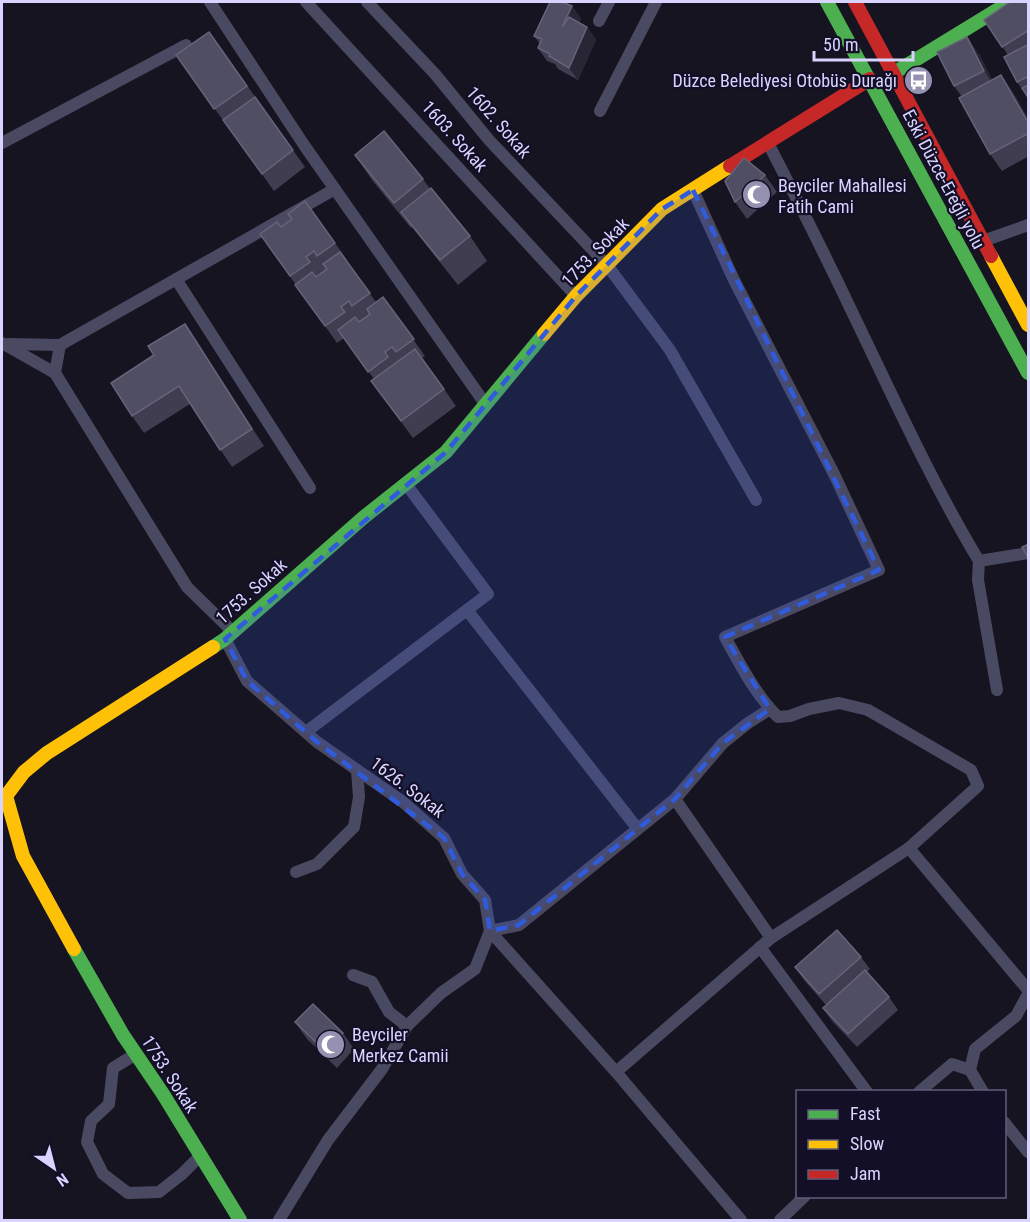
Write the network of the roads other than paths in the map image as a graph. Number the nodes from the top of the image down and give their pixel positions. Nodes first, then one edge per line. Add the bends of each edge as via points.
1 (210, 2) edge
2 (306, 2) edge
3 (367, 2) edge
4 (609, 2) edge
5 (656, 2) edge
6 (827, 2) edge
7 (855, 2) edge
8 (1010, 2) edge
9 (599, 21) dead end
10 (186, 45) edge
11 (894, 73) junction
12 (870, 79) junction
13 (600, 111) dead end
14 (2, 143) edge
15 (768, 143) junction
16 (335, 189) junction
17 (693, 190) junction
18 (1029, 225) edge
19 (983, 241) junction
20 (607, 265) junction
21 (176, 279) junction
22 (576, 296) junction
23 (1029, 326) edge
24 (3, 343) edge
25 (60, 345) junction
26 (56, 373) junction
27 (1029, 374) edge
28 (486, 405) junction
29 (406, 484) junction
30 (310, 488) dead end
31 (756, 500) dead end
32 (1029, 554) edge
33 (979, 561) junction
34 (467, 610) junction
35 (229, 635) junction
36 (997, 690) dead end
37 (770, 710) junction
38 (306, 732) junction
39 (357, 770) junction
40 (4, 796) edge
41 (675, 800) junction
42 (638, 828) junction
43 (909, 848) junction
44 (296, 872) dead end
45 (490, 931) junction
46 (771, 938) junction
47 (760, 947) junction
48 (353, 975) dead end
49 (1027, 1001) edge
50 (407, 1026) junction
51 (136, 1054) junction
52 (970, 1070) junction
53 (616, 1072) junction
54 (866, 1090) edge
55 (921, 1090) edge
56 (982, 1090) edge
57 (1006, 1123) edge
58 (1029, 1152) edge
59 (201, 1155) junction
60 (804, 1198) edge
61 (240, 1221) edge
62 (279, 1221) edge
63 (741, 1221) edge
64 (780, 1221) edge

1 - 16 street
2 - 22 street, 1603. Sokak
3 - 20 street, 1602. Sokak
4 - 9 street
5 - 13 street
6 - 12 street, Eski Düzce-Ereğli yolu
7 - 11 street, Eski Düzce-Ereğli yolu
8 - 11 street
10 - 14 street
11 - 19 street, Eski Düzce-Ereğli yolu
12 - 15 street, 1753. Sokak
12 - 27 street, Eski Düzce-Ereğli yolu
15 - 17 street, 1753. Sokak
15 - 33 street via 937,488
16 - 21 street
16 - 28 street
17 - 20 street, 1753. Sokak via 662,209
17 - 37 street via 879,570 724,637
18 - 19 street
19 - 23 street, Eski Düzce-Ereğli yolu
20 - 22 street, 1753. Sokak
20 - 31 street, 1602. Sokak via 670,350
21 - 25 street
21 - 30 street
22 - 28 street, 1753. Sokak
24 - 25 street
24 - 26 street
25 - 26 street
26 - 35 street, 1626. Sokak via 187,587
28 - 29 street, 1753. Sokak via 446,452
29 - 34 street via 488,594
29 - 35 street, 1753. Sokak
32 - 33 street
33 - 36 street via 978,580
34 - 38 street
34 - 42 street
35 - 38 street, 1626. Sokak via 247,681
35 - 40 street, 1753. Sokak via 47,753
37 - 41 street via 723,743
37 - 43 street via 778,717 790,716 839,703 868,710 971,770 978,786
38 - 39 street, 1626. Sokak
39 - 44 street via 359,797 354,827 317,864
39 - 45 street, 1626. Sokak via 444,837 462,874 485,900
40 - 51 street, 1753. Sokak via 23,856
41 - 42 street
41 - 46 street
42 - 45 street via 519,925
43 - 46 street
43 - 49 street
45 - 50 street via 475,969 441,993
45 - 53 street
46 - 47 street
47 - 53 street
47 - 54 street
48 - 50 street via 372,982 389,1012
49 - 52 street via 1016,1016 975,1049
50 - 62 street via 382,1069 328,1140
51 - 59 street, 1753. Sokak
51 - 59 street via 112,1068 109,1104 91,1121 87,1142 103,1174 128,1193 159,1192
52 - 55 street via 952,1064
52 - 56 street
53 - 63 street
57 - 58 street
59 - 61 street, 1753. Sokak
60 - 64 street

